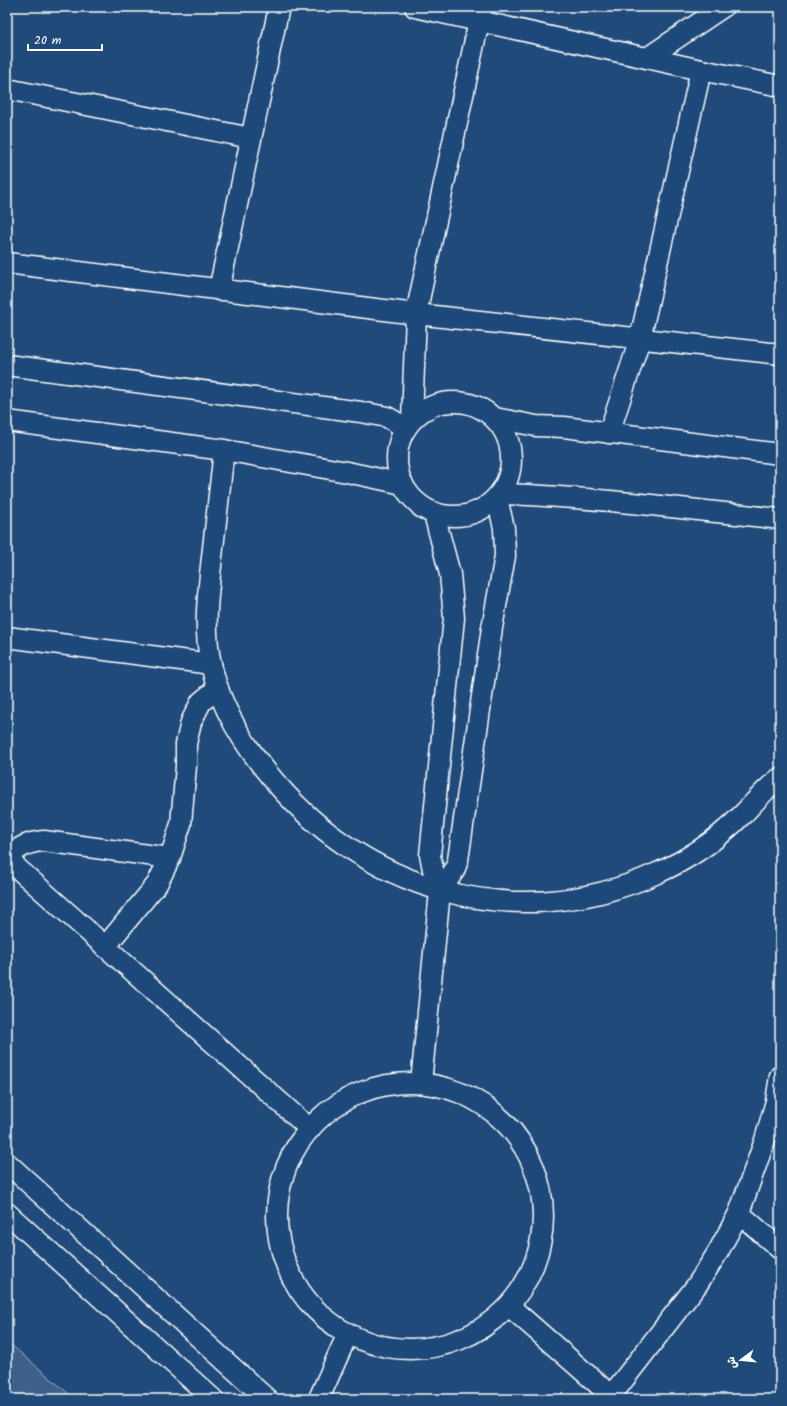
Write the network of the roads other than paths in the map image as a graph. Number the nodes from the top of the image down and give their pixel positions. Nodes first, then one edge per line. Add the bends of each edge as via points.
1 (279, 7) edge
2 (415, 7) edge
3 (723, 7) edge
4 (481, 14) edge
5 (647, 58) junction
6 (701, 70) junction
7 (780, 86) edge
8 (7, 89) edge
9 (251, 138) junction
10 (7, 263) edge
11 (219, 290) junction
12 (416, 314) junction
13 (640, 339) junction
14 (780, 354) edge
15 (7, 365) edge
16 (495, 418) junction
17 (7, 421) edge
18 (409, 423) junction
19 (609, 434) junction
20 (224, 450) junction
21 (780, 454) edge
22 (403, 484) junction
23 (499, 496) junction
24 (421, 507) junction
25 (780, 519) edge
26 (7, 637) edge
27 (211, 664) junction
28 (218, 688) junction
29 (780, 778) edge
30 (170, 858) junction
31 (7, 859) edge
32 (440, 891) junction
33 (106, 947) junction
34 (780, 1076) edge
35 (421, 1083) junction
36 (310, 1129) junction
37 (7, 1163) edge
38 (7, 1213) edge
39 (739, 1213) junction
40 (780, 1249) edge
41 (509, 1306) junction
42 (348, 1333) junction
43 (613, 1397) edge
44 (318, 1398) edge
45 (213, 1399) edge
46 (267, 1399) edge

1 - 9 street
2 - 4 street
3 - 5 street
4 - 5 street
4 - 12 street
5 - 6 street
6 - 7 street
6 - 13 street
8 - 9 street
9 - 11 street
10 - 11 street
11 - 12 street
12 - 13 street
12 - 18 street
13 - 14 street
13 - 19 street
15 - 18 street via 361,412
16 - 18 street via 481,408 465,403 448,402 432,406
16 - 19 street via 536,426 564,427
16 - 23 street via 506,435 512,455 510,476
17 - 20 street
18 - 22 street via 398,446 397,465
19 - 21 street
20 - 22 street
20 - 27 street via 207,606 206,638
22 - 24 street
23 - 24 street via 484,509 469,515 452,517 436,514
23 - 25 street via 599,499
23 - 32 street via 505,556 458,860 454,871
24 - 32 street via 434,514 450,574 454,618 430,855
26 - 27 street
27 - 28 street
28 - 30 street via 201,702 191,722 186,744 181,824
28 - 32 street via 233,722 254,756 276,784 329,835 392,873
29 - 32 street via 716,838 687,858 623,887 589,896 519,902 484,900
30 - 31 street via 36,841 20,847
30 - 33 street via 157,884
31 - 33 street
32 - 35 street
33 - 36 street
34 - 39 street via 766,1140
35 - 36 street via 398,1083 355,1094 318,1119
35 - 41 street via 462,1093 498,1115 512,1130 534,1167 540,1187 543,1229 532,1270
36 - 42 street via 291,1156 283,1177 277,1221 280,1244 297,1286 310,1304 326,1320
37 - 46 street
38 - 45 street
39 - 40 street
39 - 43 street via 697,1285
41 - 42 street via 493,1321 474,1333 454,1343 432,1348 409,1350 387,1347 366,1342
41 - 43 street
42 - 44 street

